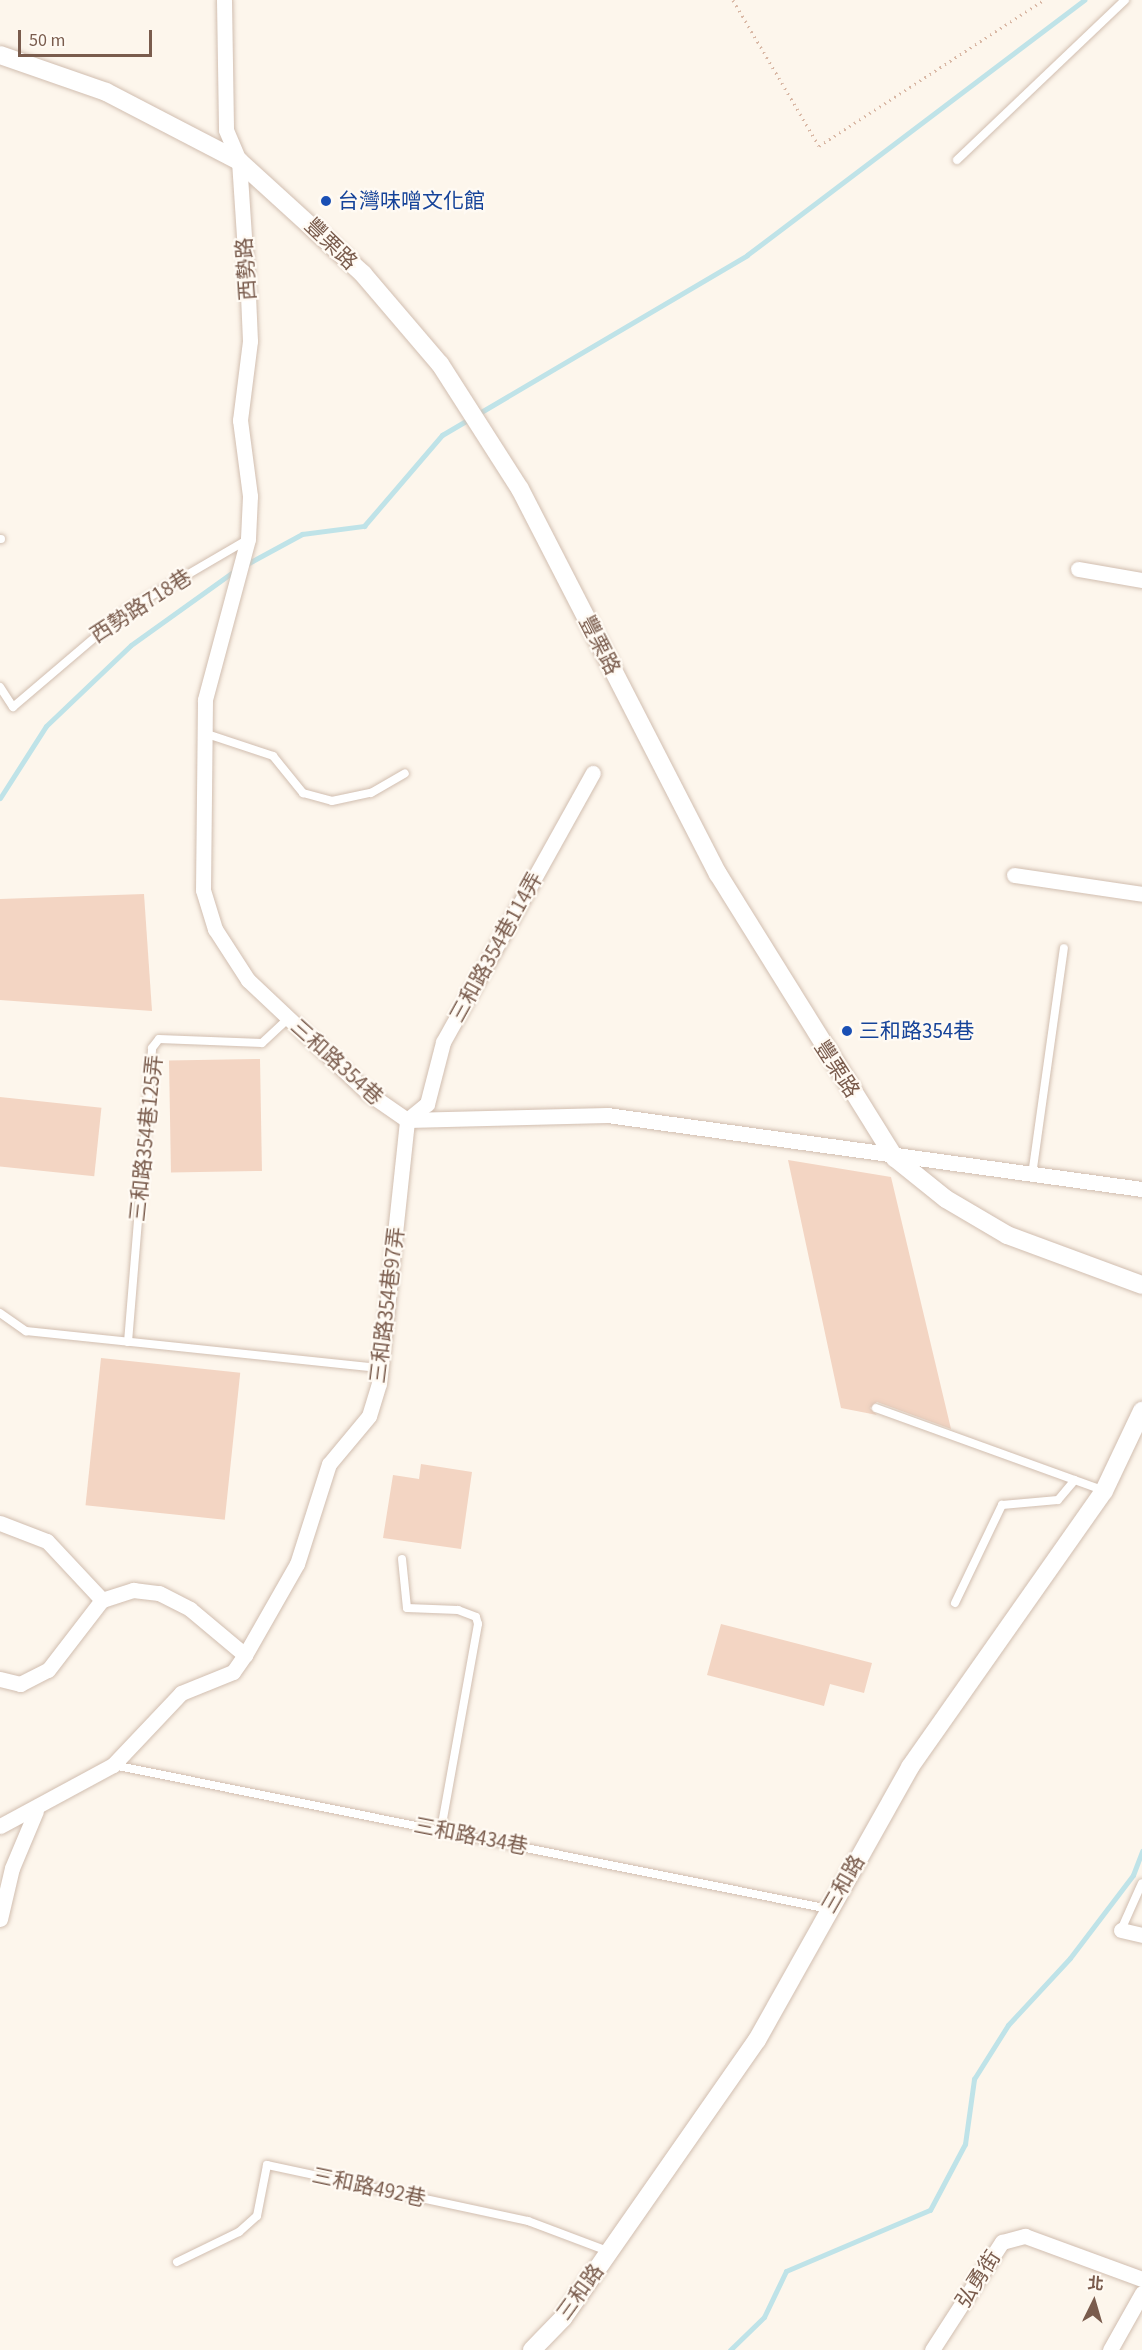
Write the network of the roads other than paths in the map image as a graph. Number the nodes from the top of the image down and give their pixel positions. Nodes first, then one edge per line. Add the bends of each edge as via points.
1 (224, 0) edge
2 (1125, 0) edge
3 (0, 55) edge
4 (957, 160) dead end
5 (239, 161) junction
6 (248, 539) junction
7 (1078, 569) dead end
8 (1142, 580) edge
9 (0, 687) edge
10 (204, 733) junction
11 (405, 773) dead end
12 (593, 773) dead end
13 (1014, 875) dead end
14 (1142, 894) edge
15 (1064, 948) dead end
16 (289, 1018) junction
17 (407, 1120) junction
18 (895, 1158) junction
19 (1032, 1176) junction
20 (1142, 1189) edge
21 (1142, 1285) edge
22 (0, 1313) edge
23 (128, 1342) junction
24 (381, 1368) junction
25 (876, 1408) dead end
26 (1142, 1411) edge
27 (1075, 1480) junction
28 (1104, 1491) junction
29 (0, 1523) edge
30 (402, 1559) dead end
31 (102, 1600) junction
32 (955, 1603) dead end
33 (245, 1655) junction
34 (0, 1679) edge
35 (113, 1765) junction
36 (36, 1811) junction
37 (0, 1826) edge
38 (441, 1829) junction
39 (1142, 1883) edge
40 (829, 1909) junction
41 (0, 1918) edge
42 (1121, 1930) joint
43 (1142, 1935) edge
44 (609, 2251) junction
45 (177, 2262) dead end
46 (1142, 2279) edge
47 (1142, 2293) edge
48 (532, 2350) edge
49 (933, 2350) edge
50 (1110, 2350) edge

1 - 5 street, 西勢路 via 226,130
2 - 4 lane
3 - 5 street, 豐栗路 via 106,92
5 - 6 street, 西勢路 via 250,341 240,420 250,496
5 - 18 street, 豐栗路 via 363,274 440,364 520,489 718,874
6 - 9 lane, 西勢路718巷 via 127,610 13,707
6 - 10 street, 三和路354巷 via 205,700
7 - 8 street
10 - 11 lane via 273,756 303,793 332,801 371,793
10 - 16 street, 三和路354巷 via 203,890 215,929 248,980
12 - 17 street, 三和路354巷114弄 via 443,1042 427,1104
13 - 14 street
15 - 19 lane
16 - 17 street, 三和路354巷 via 368,1094
16 - 23 lane, 三和路354巷125弄 via 262,1043 159,1039 152,1048
17 - 18 street via 607,1115 725,1128
17 - 24 street, 三和路354巷97弄
18 - 19 street
18 - 21 street, 豐栗路 via 946,1199 1007,1235
19 - 20 street
22 - 23 lane via 26,1331
23 - 24 lane
24 - 33 street, 三和路354巷97弄 via 369,1416 329,1464 297,1564
25 - 27 lane
26 - 28 street, 三和路
27 - 28 lane
27 - 32 lane via 1058,1500 1002,1505
28 - 40 street, 三和路 via 1083,1514 981,1672 910,1767
29 - 31 street via 47,1540
30 - 38 lane via 407,1608 458,1610 476,1617 478,1624
31 - 33 street via 133,1590 159,1593 190,1609
31 - 34 street via 48,1670 20,1684
33 - 35 street, 三和路354巷97弄 via 233,1672 181,1693
35 - 36 street, 三和路354巷97弄
35 - 38 lane, 三和路434巷
36 - 37 street, 三和路354巷97弄
36 - 41 street via 12,1868
38 - 40 lane, 三和路434巷
39 - 42 lane
40 - 44 street, 三和路 via 757,2040
42 - 43 street
44 - 45 lane, 三和路492巷 via 528,2221 267,2165 257,2216 239,2232
44 - 48 street, 三和路 via 563,2318
46 - 49 street, 弘勇街 via 1025,2236 1002,2242
47 - 50 street

